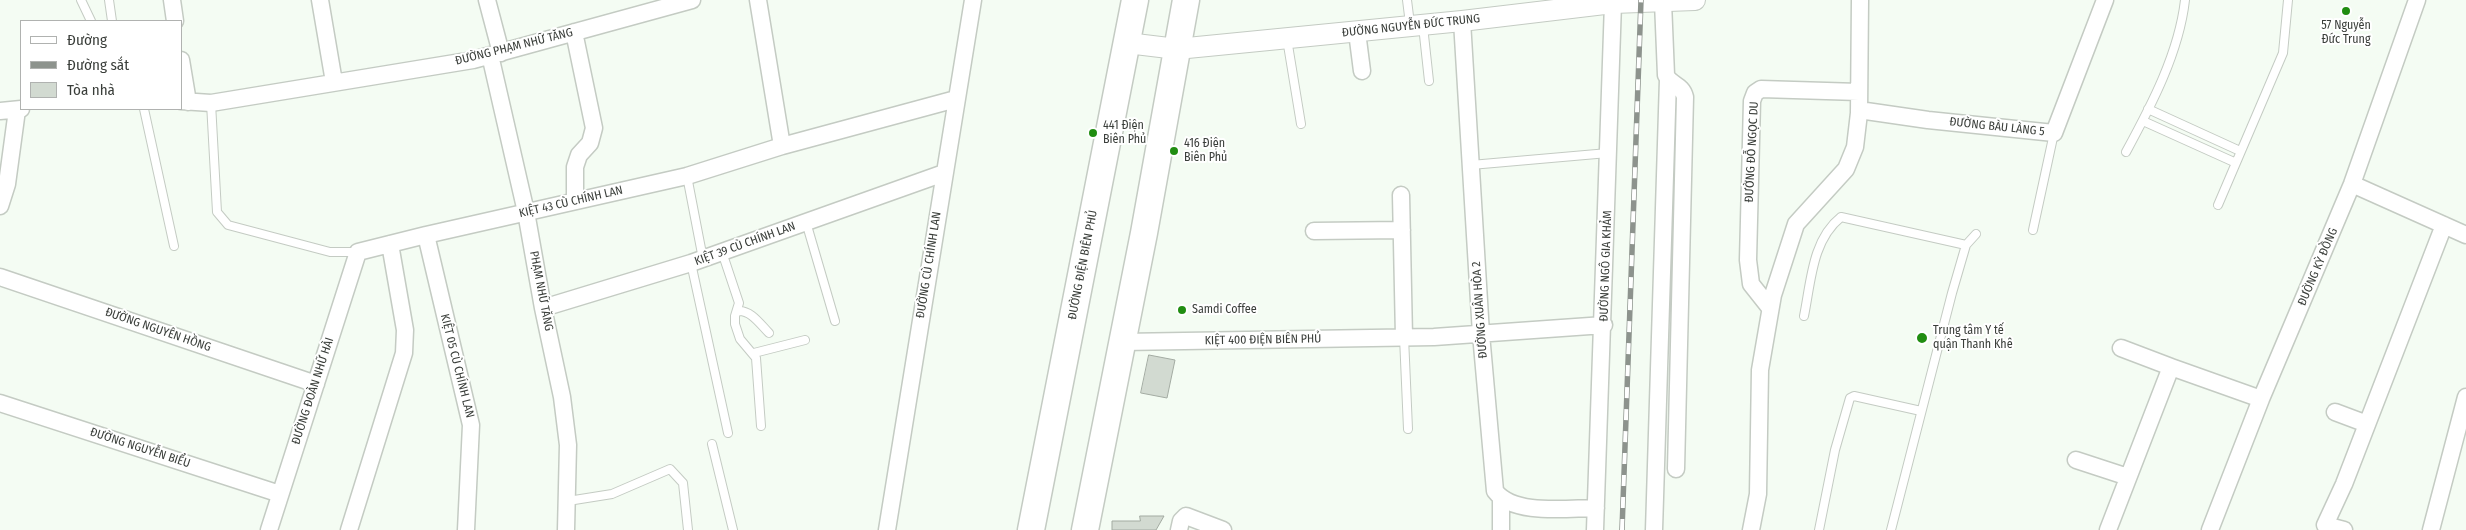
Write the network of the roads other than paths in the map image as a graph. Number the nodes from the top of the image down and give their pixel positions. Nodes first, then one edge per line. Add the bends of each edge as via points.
1 (82, 0) edge
2 (110, 0) edge
3 (172, 0) edge
4 (320, 0) edge
5 (488, 0) edge
6 (692, 0) edge
7 (758, 0) edge
8 (973, 0) edge
9 (1135, 0) edge
10 (1186, 0) edge
11 (1407, 0) edge
12 (1696, 0) edge
13 (1860, 0) edge
14 (2105, 0) edge
15 (2185, 0) edge
16 (2288, 0) edge
17 (2417, 0) edge
18 (1664, 2) junction
19 (1613, 3) junction
20 (663, 4) edge
21 (91, 20) edge
22 (112, 20) edge
23 (175, 20) edge
24 (1462, 22) junction
25 (1417, 25) junction
26 (574, 32) junction
27 (1357, 32) junction
28 (1287, 39) junction
29 (1127, 43) junction
30 (1177, 50) junction
31 (495, 54) junction
32 (1362, 71) dead end
33 (182, 74) edge
34 (1668, 79) junction
35 (1429, 81) dead end
36 (334, 82) junction
37 (1859, 92) junction
38 (956, 99) junction
39 (184, 101) edge
40 (211, 103) junction
41 (19, 109) edge
42 (144, 110) edge
43 (1859, 110) junction
44 (2148, 110) junction
45 (0, 111) edge
46 (2143, 121) junction
47 (1301, 124) dead end
48 (2054, 133) junction
49 (782, 146) junction
50 (2240, 151) junction
51 (2126, 152) dead end
52 (1609, 153) junction
53 (2234, 162) junction
54 (1471, 165) junction
55 (944, 173) junction
56 (687, 176) junction
57 (2352, 184) junction
58 (1401, 195) dead end
59 (575, 201) junction
60 (2218, 205) dead end
61 (0, 206) edge
62 (526, 212) junction
63 (806, 222) junction
64 (2444, 225) junction
65 (1402, 230) junction
66 (2033, 230) dead end
67 (1314, 231) dead end
68 (2465, 231) edge
69 (1976, 234) dead end
70 (426, 235) junction
71 (390, 244) junction
72 (1966, 244) junction
73 (174, 246) dead end
74 (358, 252) junction
75 (722, 252) junction
76 (697, 261) junction
77 (0, 276) edge
78 (543, 308) junction
79 (1770, 308) junction
80 (738, 310) junction
81 (1804, 316) dead end
82 (835, 321) dead end
83 (1604, 325) junction
84 (769, 333) dead end
85 (1481, 334) junction
86 (1404, 337) junction
87 (805, 340) dead end
88 (1122, 342) junction
89 (2121, 348) dead end
90 (754, 353) junction
91 (2171, 367) junction
92 (316, 384) junction
93 (2466, 397) edge
94 (2262, 399) junction
95 (0, 403) edge
96 (1921, 412) junction
97 (2335, 412) dead end
98 (2367, 424) junction
99 (761, 426) dead end
100 (1408, 429) dead end
101 (728, 433) dead end
102 (712, 444) dead end
103 (2459, 449) edge
104 (2076, 460) dead end
105 (1676, 469) dead end
106 (2128, 477) junction
107 (280, 494) junction
108 (1501, 500) junction
109 (568, 501) junction
110 (1596, 508) junction
111 (269, 530) edge
112 (349, 530) edge
113 (466, 530) edge
114 (566, 530) edge
115 (688, 530) edge
116 (733, 530) edge
117 (887, 530) edge
118 (1031, 530) edge
119 (1086, 530) edge
120 (1179, 530) edge
121 (1223, 530) edge
122 (1501, 530) edge
123 (1596, 530) edge
124 (1654, 530) edge
125 (1751, 530) edge
126 (1819, 530) edge
127 (1891, 530) edge
128 (2108, 530) edge
129 (2210, 530) edge
130 (2344, 530) edge
131 (2431, 530) edge

1 - 21 lane
2 - 22 lane
3 - 23 street
4 - 36 street
5 - 31 street, PHẠM NHỮ TĂNG
6 - 20 street, ĐƯỜNG PHẠM NHỮ TĂNG
7 - 49 street
8 - 38 street, ĐƯỜNG CÙ CHÍNH LAN
9 - 29 main road, ĐƯỜNG ĐIỆN BIÊN PHỦ
10 - 30 main road
11 - 25 lane
12 - 18 street, ĐƯỜNG NGUYỄN ĐỨC TRUNG
13 - 37 street
14 - 48 street, ĐƯỜNG BÀU LÀNG 5
15 - 44 lane via 2177,41
16 - 50 lane via 2283,53
17 - 57 street, ĐƯỜNG KỲ ĐỒNG
18 - 19 street, ĐƯỜNG NGUYỄN ĐỨC TRUNG
18 - 34 street
19 - 24 street, ĐƯỜNG NGUYỄN ĐỨC TRUNG
19 - 52 street, ĐƯỜNG NGÔ GIA KHẢM
20 - 26 street, ĐƯỜNG PHẠM NHỮ TĂNG
24 - 25 street, ĐƯỜNG NGUYỄN ĐỨC TRUNG
24 - 54 street, ĐƯỜNG XUÂN HÒA 2
25 - 27 street, ĐƯỜNG NGUYỄN ĐỨC TRUNG
25 - 35 lane
26 - 31 street, ĐƯỜNG PHẠM NHỮ TĂNG
26 - 59 street via 594,128 590,143 579,155 575,167
27 - 28 street, ĐƯỜNG NGUYỄN ĐỨC TRUNG
27 - 32 street
28 - 30 street, ĐƯỜNG NGUYỄN ĐỨC TRUNG
28 - 47 lane
29 - 30 street, ĐƯỜNG NGUYỄN ĐỨC TRUNG
29 - 118 main road, ĐƯỜNG ĐIỆN BIÊN PHỦ
30 - 88 main road
31 - 36 street, ĐƯỜNG PHẠM NHỮ TĂNG
31 - 62 street, PHẠM NHỮ TĂNG
33 - 39 street
34 - 105 street via 1682,88 1685,97
34 - 124 street
36 - 40 street, ĐƯỜNG PHẠM NHỮ TĂNG
37 - 43 street
37 - 79 street, ĐƯỜNG ĐỖ NGỌC DU via 1761,89 1752,101 1748,260 1751,284
38 - 49 street, KIỆT 43 CÙ CHÍNH LAN
38 - 55 street, ĐƯỜNG CÙ CHÍNH LAN
39 - 40 street, ĐƯỜNG PHẠM NHỮ TĂNG
40 - 74 lane via 217,212 228,224 330,252
41 - 45 street
41 - 61 street via 7,184
42 - 73 lane
43 - 48 street, ĐƯỜNG BÀU LÀNG 5
43 - 79 street via 1855,147 1846,169 1796,224
44 - 46 lane
44 - 50 lane
46 - 51 lane
46 - 53 lane
48 - 66 lane
49 - 56 street, KIỆT 43 CÙ CHÍNH LAN
50 - 53 lane
52 - 54 lane
52 - 83 street, ĐƯỜNG NGÔ GIA KHẢM
53 - 60 lane
54 - 85 street, ĐƯỜNG XUÂN HÒA 2
55 - 63 street, KIỆT 39 CÙ CHÍNH LAN
55 - 117 street, ĐƯỜNG CÙ CHÍNH LAN
56 - 59 street, KIỆT 43 CÙ CHÍNH LAN
56 - 76 lane
57 - 64 street
57 - 94 street, ĐƯỜNG KỲ ĐỒNG
58 - 65 street
59 - 62 street, KIỆT 43 CÙ CHÍNH LAN
62 - 70 street, KIỆT 43 CÙ CHÍNH LAN
62 - 78 street, PHẠM NHỮ TĂNG
63 - 75 street, KIỆT 39 CÙ CHÍNH LAN
63 - 82 lane
64 - 68 street
64 - 98 street
65 - 67 street
65 - 86 street
69 - 72 lane
70 - 71 street, KIỆT 43 CÙ CHÍNH LAN
70 - 113 street, KIỆT 05 CÙ CHÍNH LAN via 471,425
71 - 74 street, KIỆT 43 CÙ CHÍNH LAN
71 - 112 street via 406,330 404,353
72 - 81 lane via 1841,217 1830,226 1819,243
72 - 96 lane
74 - 92 street, ĐƯỜNG ĐOÀN NHỮ HÀI
75 - 76 street, KIỆT 39 CÙ CHÍNH LAN
75 - 80 lane via 739,303
76 - 78 street, KIỆT 39 CÙ CHÍNH LAN
76 - 101 lane
77 - 92 street, ĐƯỜNG NGUYÊN HỒNG
78 - 109 street, PHẠM NHỮ TĂNG via 567,435
79 - 125 street via 1760,370 1758,494
80 - 84 lane via 749,313
80 - 90 lane via 735,316 740,339
83 - 85 street, KIỆT 400 ĐIỆN BIÊN PHỦ
83 - 110 street, ĐƯỜNG NGÔ GIA KHẢM
85 - 86 street, KIỆT 400 ĐIỆN BIÊN PHỦ
85 - 108 street, ĐƯỜNG XUÂN HÒA 2 via 1495,492
86 - 88 street, KIỆT 400 ĐIỆN BIÊN PHỦ
86 - 100 lane
87 - 90 lane
88 - 119 main road
89 - 91 street
90 - 99 lane
91 - 94 street
91 - 106 street
92 - 107 street, ĐƯỜNG ĐOÀN NHỮ HÀI
93 - 103 street
94 - 129 street, ĐƯỜNG KỲ ĐỒNG
95 - 107 street, ĐƯỜNG NGUYỄN BIỂU
96 - 126 lane via 1854,396 1850,398
96 - 127 lane
97 - 98 street
98 - 130 street via 2325,525
102 - 116 lane
103 - 131 street
104 - 106 street
106 - 128 street
107 - 111 street, ĐƯỜNG ĐOÀN NHỮ HÀI
108 - 110 street via 1524,508
108 - 122 street, ĐƯỜNG XUÂN HÒA 2
109 - 114 street, PHẠM NHỮ TĂNG
109 - 115 lane via 612,494 670,470 683,483
110 - 123 street, ĐƯỜNG NGÔ GIA KHẢM
120 - 121 street via 1186,516

